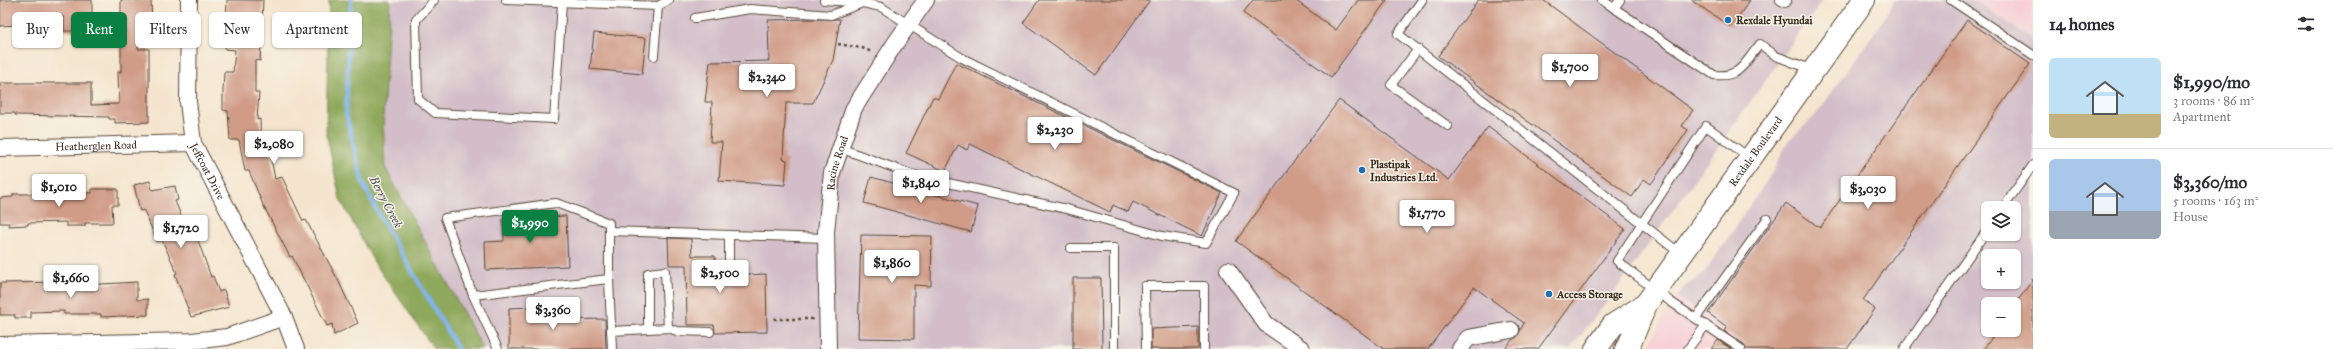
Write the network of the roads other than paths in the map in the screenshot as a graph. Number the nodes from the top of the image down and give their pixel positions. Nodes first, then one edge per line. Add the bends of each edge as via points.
1 (189, 0) edge
2 (434, 0) edge
3 (506, 0) edge
4 (669, 0) edge
5 (824, 0) edge
6 (926, 0) edge
7 (1422, 0) edge
8 (1602, 0) edge
9 (1620, 0) edge
10 (1780, 0) edge
11 (1787, 0) edge
12 (1864, 0) edge
13 (1951, 0) edge
14 (562, 3) junction
15 (863, 3) junction
16 (658, 6) junction
17 (1614, 8) junction
18 (695, 18) dead end
19 (910, 23) junction
20 (1418, 49) junction
21 (2033, 55) edge
22 (654, 56) dead end
23 (1814, 70) junction
24 (1448, 126) dead end
25 (193, 143) junction
26 (0, 148) edge
27 (840, 148) junction
28 (1750, 158) junction
29 (2033, 165) edge
30 (2007, 201) edge
31 (1767, 220) dead end
32 (1642, 223) junction
33 (609, 231) junction
34 (729, 235) junction
35 (826, 238) junction
36 (1981, 239) edge
37 (1071, 248) dead end
38 (1681, 254) junction
39 (1228, 270) dead end
40 (729, 271) dead end
41 (609, 280) junction
42 (473, 295) junction
43 (1651, 297) junction
44 (284, 317) junction
45 (1696, 318) junction
46 (1706, 325) junction
47 (668, 328) junction
48 (648, 329) junction
49 (1511, 330) dead end
50 (611, 331) junction
51 (710, 332) dead end
52 (0, 345) edge
53 (296, 349) edge
54 (498, 349) edge
55 (612, 349) edge
56 (828, 349) edge
57 (1114, 349) edge
58 (1146, 349) edge
59 (1204, 349) edge
60 (1302, 349) edge
61 (1460, 349) edge
62 (1596, 349) edge
63 (1626, 349) edge
64 (1688, 349) edge
65 (1741, 349) edge
66 (1904, 349) edge

1 - 25 street, Jeffcoat Drive via 188,102
2 - 14 lane via 416,20 418,99 435,113 554,119
3 - 14 lane
4 - 16 lane
5 - 15 lane
6 - 19 street, Racine Road
7 - 20 lane via 1398,34
8 - 17 lane
9 - 17 lane
10 - 11 lane via 1785,3
12 - 23 main road, Rexdale Boulevard
13 - 21 lane
14 - 16 lane
15 - 18 lane via 831,15 750,10
15 - 19 lane via 881,7
16 - 22 lane
17 - 23 lane via 1714,75 1736,73 1760,44 1776,56
19 - 27 street, Racine Road via 854,108
19 - 27 lane via 962,58 1234,193 1206,243 1162,236 1067,209 916,176
20 - 24 lane via 1391,85
20 - 32 lane
23 - 28 main road, Rexdale Boulevard
25 - 26 street, Heatherglen Road
25 - 44 street, Jeffcoat Drive
27 - 35 street, Racine Road via 832,173
28 - 32 lane via 1706,126
28 - 38 main road, Rexdale Boulevard
29 - 30 lane
31 - 45 lane
32 - 38 lane
32 - 43 lane via 1617,261
33 - 34 lane
33 - 41 lane
33 - 42 lane via 609,223 556,203 445,218
34 - 35 lane
34 - 40 lane
35 - 56 street, Racine Road
36 - 66 lane
37 - 57 lane via 1114,248
38 - 43 main road, Rexdale Boulevard
39 - 60 street via 1266,324
41 - 42 lane
41 - 50 lane
42 - 54 lane
43 - 45 lane
43 - 62 main road, Rexdale Boulevard via 1613,325
43 - 63 main road, Rexdale Boulevard
44 - 52 street via 228,337
44 - 53 street, Jeffcoat Drive
45 - 46 lane
46 - 64 lane
46 - 65 lane
47 - 48 lane
47 - 48 lane via 665,271 648,273
47 - 51 lane via 677,331
48 - 50 lane
49 - 61 street via 1468,338
50 - 55 lane
58 - 59 lane via 1145,286 1204,286

